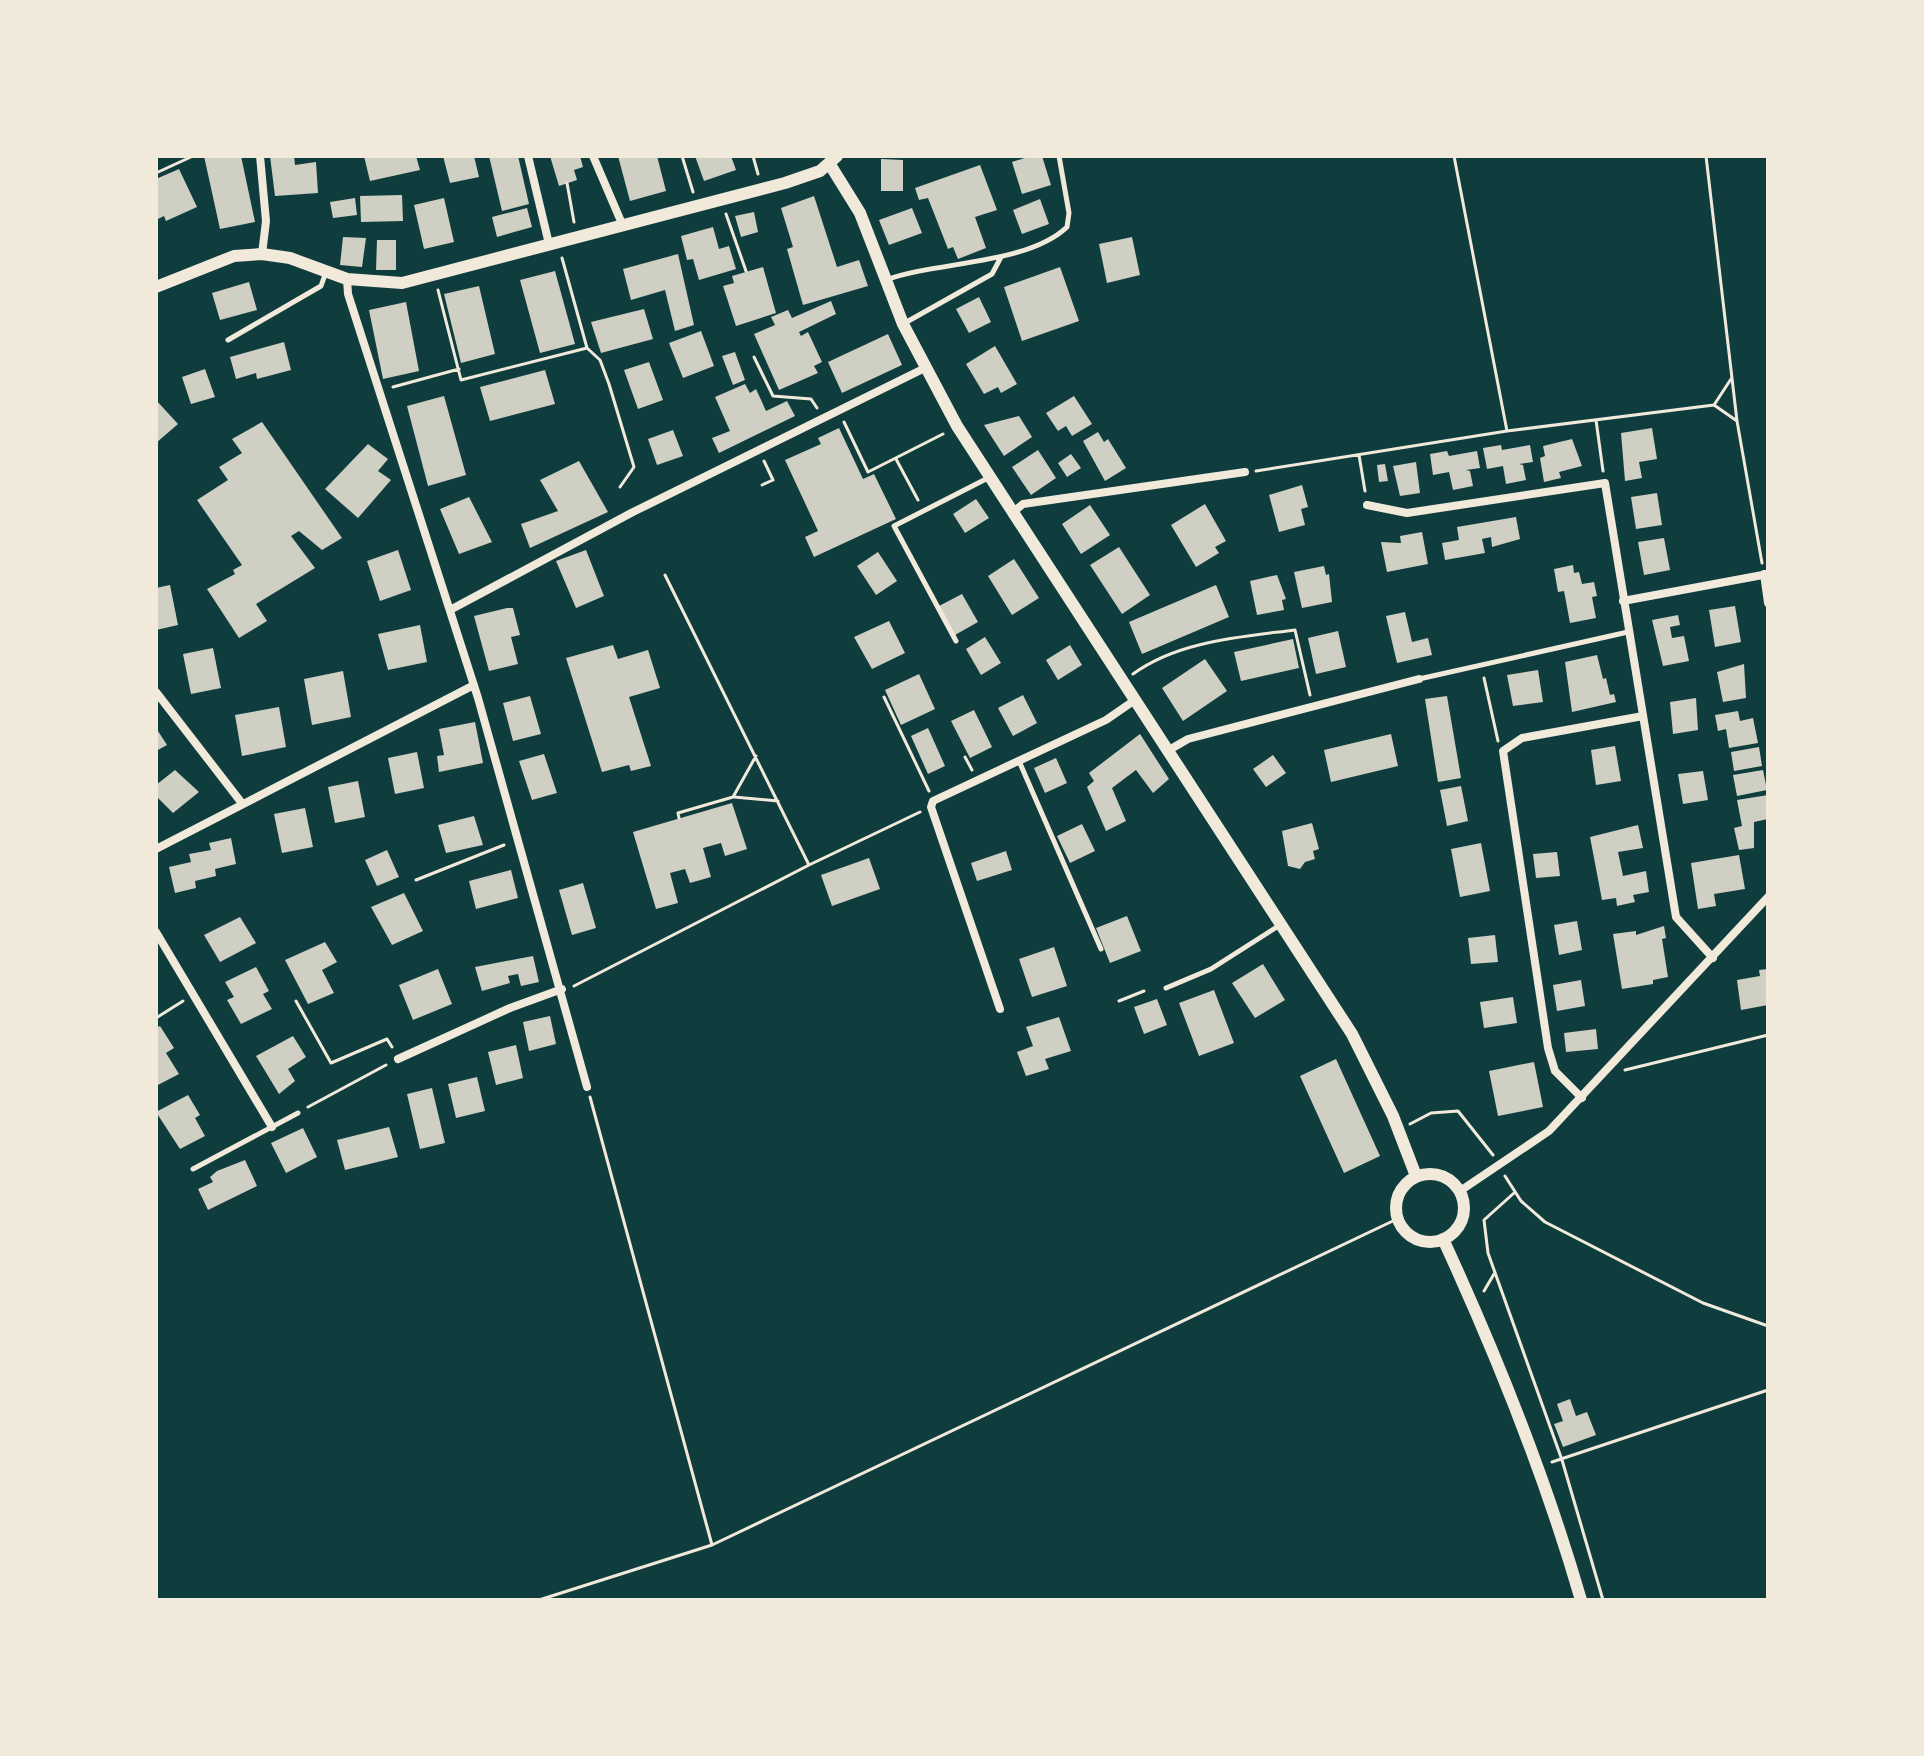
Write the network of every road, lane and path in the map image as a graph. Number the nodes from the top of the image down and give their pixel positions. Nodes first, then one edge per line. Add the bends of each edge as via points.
1 (193, 156) edge
2 (260, 156) edge
3 (528, 156) edge
4 (593, 156) edge
5 (682, 156) edge
6 (753, 156) edge
7 (1059, 156) edge
8 (1454, 156) edge
9 (1706, 156) edge
10 (833, 160) edge
11 (156, 173) edge
12 (567, 183) dead end
13 (763, 189) junction
14 (721, 201) junction
15 (698, 207) junction
16 (623, 226) junction
17 (576, 237) junction
18 (549, 244) junction
19 (262, 254) junction
20 (1002, 256) junction
21 (564, 267) dead end
22 (326, 271) junction
23 (746, 271) dead end
24 (347, 279) junction
25 (885, 281) junction
26 (156, 287) edge
27 (438, 289) dead end
28 (903, 324) junction
29 (228, 340) dead end
30 (587, 348) junction
31 (754, 357) dead end
32 (925, 368) junction
33 (459, 369) junction
34 (1731, 379) junction
35 (379, 390) junction
36 (1714, 405) junction
37 (839, 411) junction
38 (824, 418) junction
39 (1596, 420) junction
40 (1737, 421) junction
41 (957, 426) junction
42 (1507, 431) junction
43 (758, 450) junction
44 (1359, 455) junction
45 (896, 459) junction
46 (1245, 472) joint
47 (988, 478) junction
48 (1605, 483) junction
49 (762, 485) dead end
50 (620, 487) dead end
51 (917, 498) dead end
52 (1367, 505) joint
53 (1011, 514) junction
54 (1766, 574) edge
55 (665, 575) dead end
56 (1623, 601) junction
57 (1768, 603) edge
58 (450, 610) junction
59 (1628, 632) junction
60 (956, 641) dead end
61 (1482, 665) junction
62 (1133, 674) dead end
63 (1419, 679) joint
64 (474, 685) junction
65 (156, 692) edge
66 (884, 697) dead end
67 (1135, 700) junction
68 (1313, 706) junction
69 (1643, 716) junction
70 (1169, 750) junction
71 (1503, 751) junction
72 (756, 756) junction
73 (1019, 761) junction
74 (733, 797) junction
75 (778, 801) junction
76 (241, 802) junction
77 (932, 804) junction
78 (679, 818) dead end
79 (519, 839) junction
80 (156, 849) edge
81 (809, 865) junction
82 (416, 880) dead end
83 (1768, 897) edge
84 (1281, 924) junction
85 (156, 932) edge
86 (1101, 949) dead end
87 (1713, 958) junction
88 (1166, 988) dead end
89 (562, 989) junction
90 (1144, 991) dead end
91 (194, 995) junction
92 (296, 1001) dead end
93 (1119, 1001) dead end
94 (1000, 1009) dead end
95 (156, 1018) edge
96 (1768, 1035) edge
97 (398, 1059) junction
98 (1606, 1074) junction
99 (587, 1087) joint
100 (1582, 1098) junction
101 (298, 1113) joint
102 (272, 1127) junction
103 (1399, 1130) junction
104 (1499, 1167) junction
105 (193, 1169) dead end
106 (1416, 1176) junction
107 (1460, 1191) junction
108 (1515, 1193) junction
109 (1397, 1219) junction
110 (1443, 1239) junction
111 (1495, 1273) junction
112 (1484, 1291) dead end
113 (1768, 1326) edge
114 (1768, 1390) edge
115 (1562, 1460) junction
116 (1535, 1465) junction
117 (712, 1545) junction
118 (539, 1600) edge
119 (1581, 1600) edge
120 (1603, 1600) edge

1 - 11 path
2 - 19 street via 266,221
3 - 18 street
4 - 16 street
5 - 15 path
6 - 13 path
7 - 20 lane via 1067,227 1059,235
8 - 42 path
9 - 34 path
10 - 13 street via 809,176
10 - 25 street
12 - 17 path
13 - 14 street
14 - 15 street
14 - 23 path
15 - 16 street
16 - 17 street
17 - 18 street
18 - 24 street via 402,283
19 - 22 street
19 - 26 street via 234,256
20 - 25 lane
20 - 28 lane via 992,274
21 - 30 path
22 - 24 street
22 - 29 lane via 321,286
24 - 35 street
25 - 28 street
27 - 33 path
28 - 32 street
30 - 33 path via 461,380
30 - 50 path via 600,360 628,437 634,467
31 - 38 path via 773,396 811,399
32 - 37 street
32 - 41 street
33 - 35 path
34 - 36 path
34 - 40 path
35 - 58 street
36 - 39 path
36 - 40 path
37 - 38 street
37 - 45 path via 868,472
38 - 43 street
39 - 42 path
39 - 48 path
40 - 54 path
41 - 45 path
41 - 47 street
42 - 44 path
43 - 49 path via 773,480
43 - 58 street
44 - 46 path
44 - 52 path
45 - 51 path
46 - 53 street via 1023,504
47 - 53 street
47 - 60 lane via 894,526
48 - 52 street via 1407,513
48 - 56 street
53 - 67 street
54 - 56 street
54 - 57 street
55 - 72 path
56 - 59 street
58 - 64 street
59 - 61 lane
59 - 69 street
61 - 63 lane
61 - 71 path via 1495,737
62 - 68 path via 1152,661 1218,641 1295,630
63 - 68 street
64 - 76 street
64 - 79 street
65 - 76 street
66 - 77 path
67 - 70 street
67 - 73 street via 1106,720
68 - 70 street via 1188,739
69 - 71 street via 1522,738
69 - 87 street via 1676,917
70 - 84 street
71 - 100 street via 1548,1048 1555,1071
72 - 74 path
72 - 75 path
73 - 77 street
73 - 86 lane
74 - 75 path
74 - 78 path via 678,813
75 - 81 path
76 - 80 street
77 - 81 path
77 - 94 street
79 - 82 path
79 - 89 street
81 - 89 path
83 - 87 street
84 - 88 lane via 1211,969
84 - 103 street via 1352,1034
85 - 91 street
87 - 98 street
89 - 97 street
89 - 99 street
90 - 93 path
91 - 95 path
91 - 102 street
92 - 97 path via 331,1063 387,1039
96 - 98 path
97 - 101 path
98 - 100 street
99 - 117 path
100 - 104 street via 1549,1131
101 - 102 lane
102 - 105 lane
103 - 104 path via 1426,1114 1458,1111 1476,1128
103 - 106 street
104 - 107 street
104 - 108 path
106 - 107 street via 1435,1174
106 - 109 street via 1400,1189
107 - 110 street via 1462,1218
108 - 111 path via 1484,1220
108 - 113 path via 1545,1222 1703,1303
109 - 110 street via 1411,1237
109 - 117 path
110 - 116 street via 1485,1330
111 - 112 path
111 - 115 path
114 - 115 path
115 - 116 path
115 - 120 path
116 - 119 street
117 - 118 path

